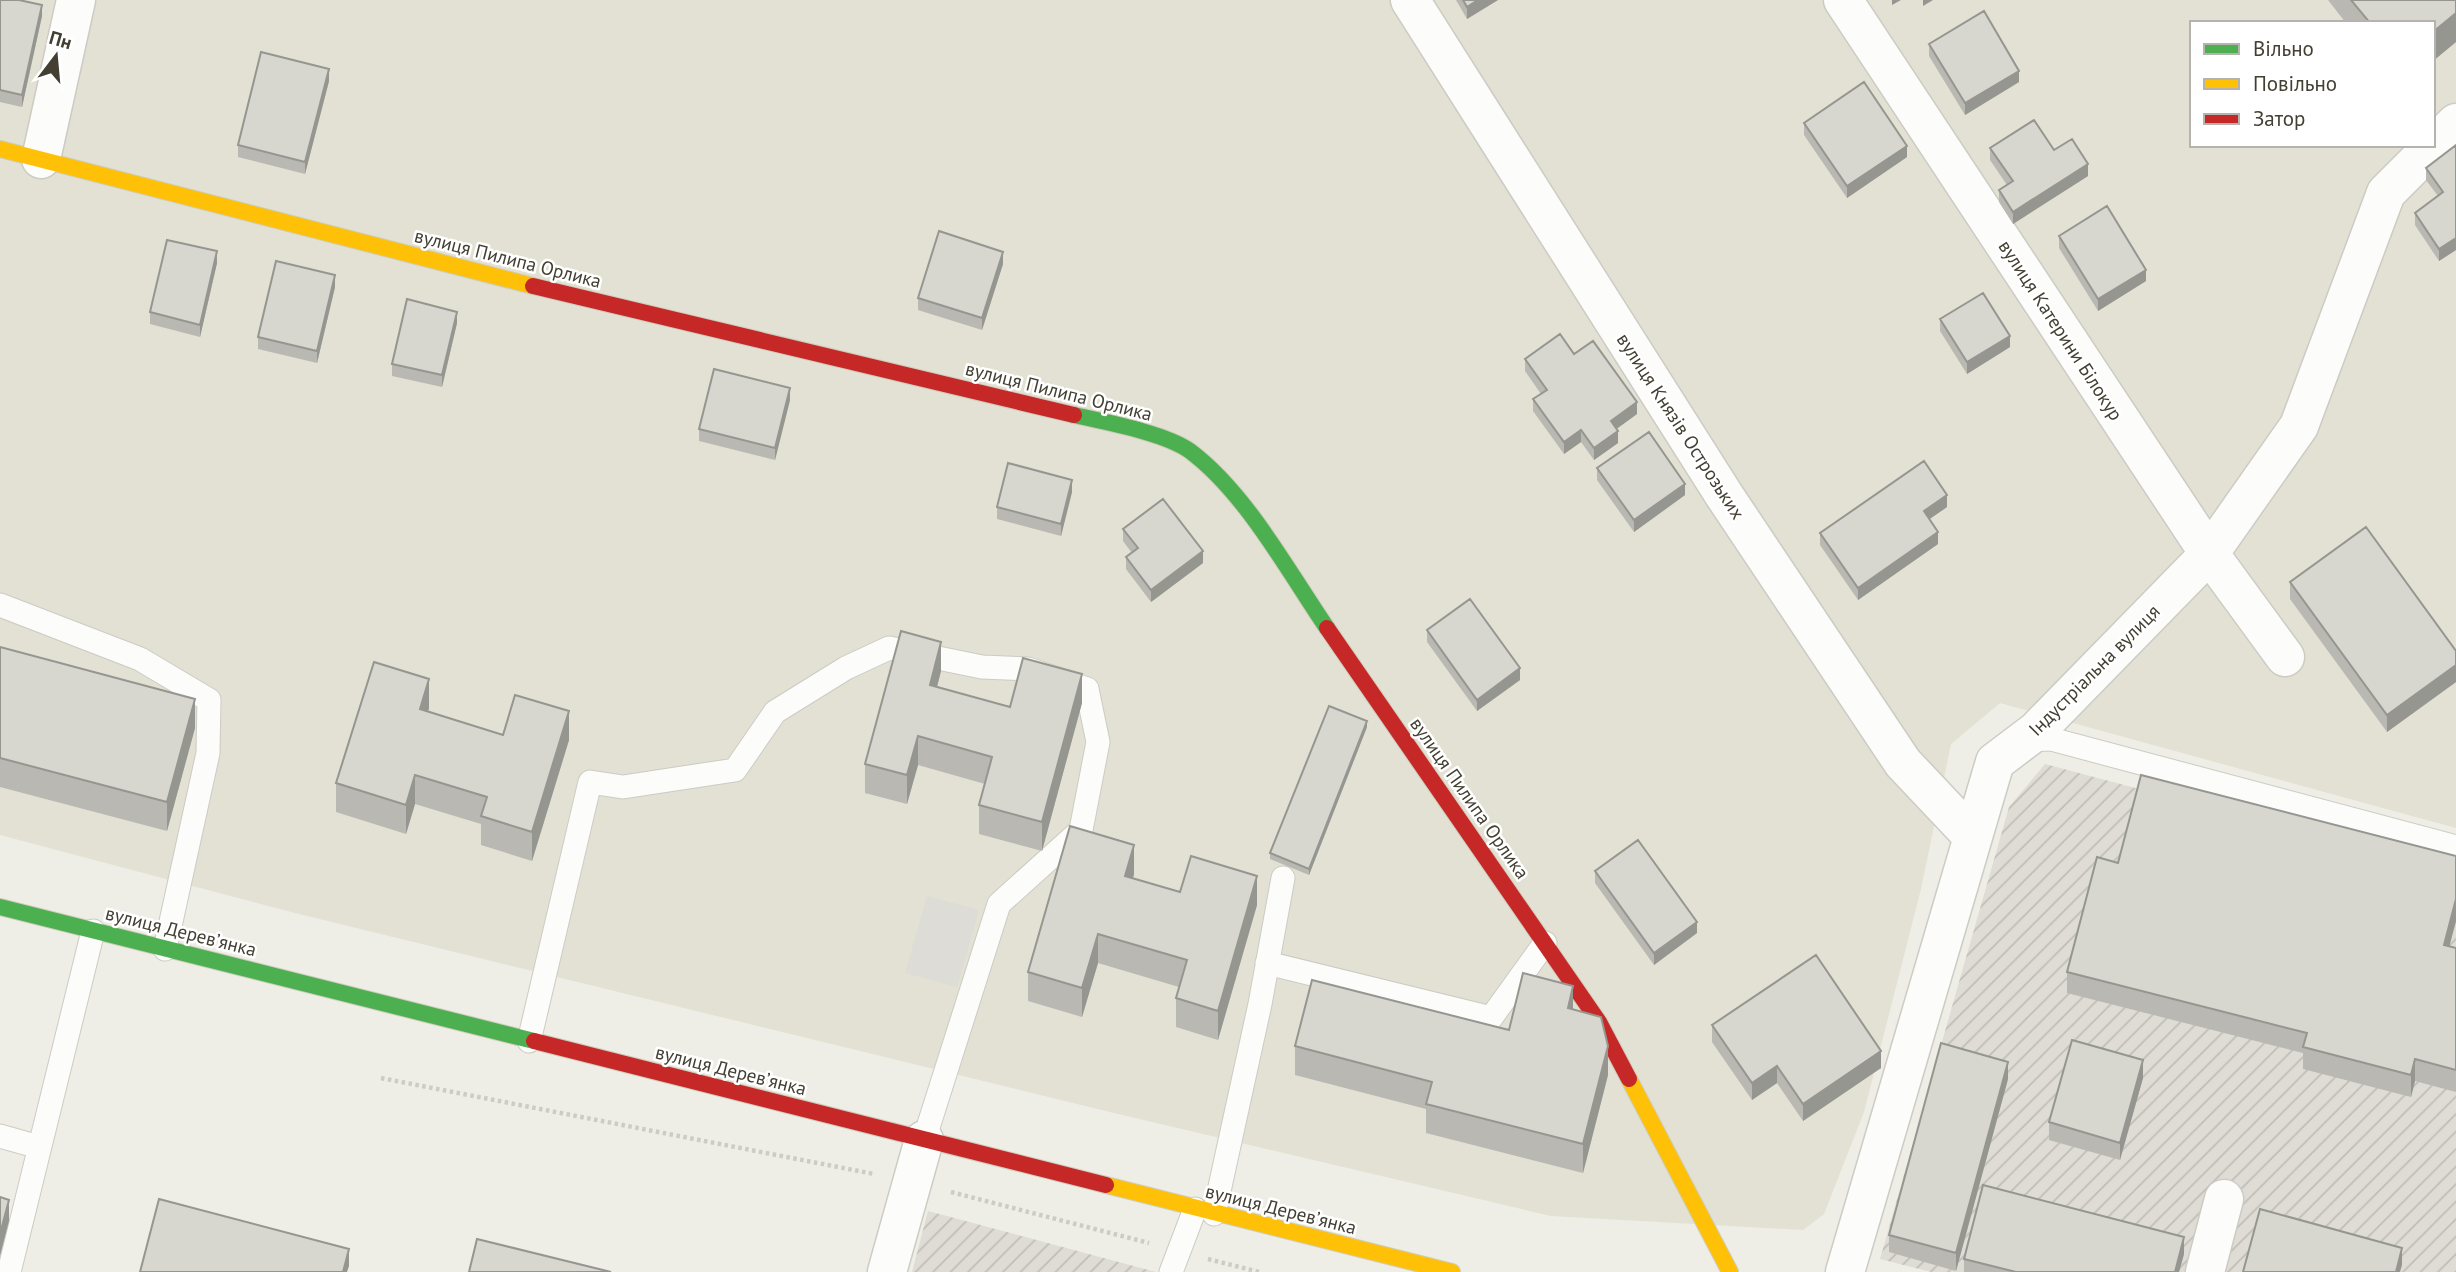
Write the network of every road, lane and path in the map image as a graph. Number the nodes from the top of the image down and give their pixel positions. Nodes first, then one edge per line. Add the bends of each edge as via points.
1 (76, 0) edge
2 (1410, 0) edge
3 (1843, 0) edge
4 (2456, 123) edge
5 (2435, 144) edge
6 (2432, 147) edge
7 (0, 149) edge
8 (41, 159) junction
9 (2209, 554) junction
10 (0, 605) edge
11 (2285, 657) dead end
12 (2020, 742) junction
13 (1972, 836) junction
14 (2456, 847) edge
15 (1283, 878) dead end
16 (0, 907) edge
17 (93, 931) junction
18 (1545, 943) junction
19 (165, 948) junction
20 (1268, 963) junction
21 (529, 1041) junction
22 (380, 1077) dead end
23 (0, 1136) edge
24 (924, 1140) junction
25 (39, 1147) junction
26 (912, 1182) junction
27 (2224, 1199) dead end
28 (1204, 1212) junction
29 (1175, 1262) edge
30 (9, 1272) edge
31 (887, 1272) edge
32 (1259, 1272) edge
33 (1452, 1272) edge
34 (1730, 1272) edge
35 (1845, 1272) edge
36 (2205, 1272) edge

1 - 8 street
2 - 13 street, вулиця Князів Острозьких via 1724,495 1903,763
3 - 9 street, вулиця Катерини Білокур
4 - 5 street, Індустріальна вулиця
6 - 9 street, Індустріальна вулиця via 2386,193 2300,426
7 - 8 street, вулиця Пилипа Орлика
8 - 18 street, вулиця Пилипа Орлика via 425,260 1137,430 1189,450 1234,493
9 - 11 street, вулиця Катерини Білокур
9 - 12 street, Індустріальна вулиця
10 - 19 lane via 140,660 209,699 208,753
12 - 13 street, Індустріальна вулиця via 1995,762
12 - 14 lane via 2050,739
13 - 35 street, Індустріальна вулиця
15 - 20 lane
16 - 17 street, вулиця Деревʼянка
17 - 19 street, вулиця Деревʼянка
17 - 25 lane
18 - 20 lane via 1491,1018
18 - 34 street, вулиця Пилипа Орлика via 1598,1022
19 - 21 street, вулиця Деревʼянка
20 - 28 lane
21 - 24 street, вулиця Деревʼянка
21 - 24 lane via 590,782 623,787 735,770 775,712 846,668 889,648 982,667 1028,669 1087,689 1098,742 1081,830 999,904 976,949
22 - 26 path
23 - 25 lane
24 - 26 street
24 - 28 street, вулиця Деревʼянка
25 - 30 lane
26 - 29 path
26 - 31 street
27 - 36 street
28 - 29 lane
28 - 33 street, вулиця Деревʼянка
29 - 32 path

